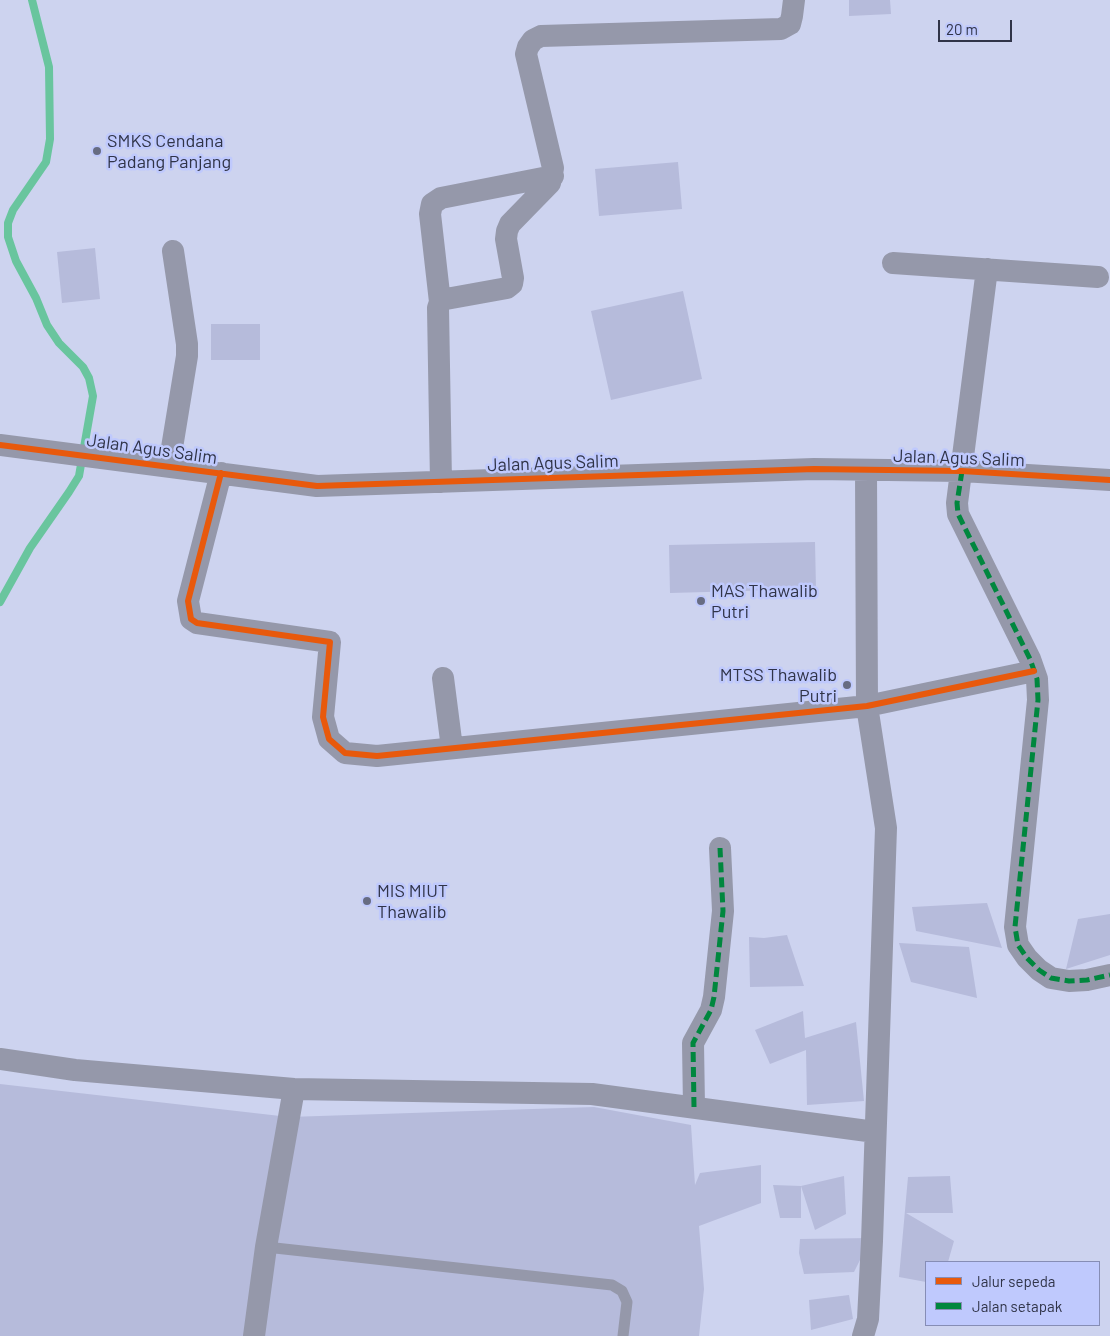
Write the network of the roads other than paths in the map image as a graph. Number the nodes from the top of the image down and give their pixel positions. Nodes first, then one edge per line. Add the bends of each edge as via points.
1 (794, 0) edge
2 (552, 176) junction
3 (173, 251) dead end
4 (893, 263) dead end
5 (987, 269) junction
6 (1098, 277) dead end
7 (440, 302) junction
8 (0, 445) edge
9 (169, 466) junction
10 (866, 470) junction
11 (962, 471) junction
12 (221, 473) junction
13 (1110, 480) edge
14 (441, 482) junction
15 (1034, 671) junction
16 (443, 678) dead end
17 (867, 706) junction
18 (452, 748) junction
19 (720, 848) dead end
20 (1110, 975) edge
21 (0, 1059) edge
22 (294, 1089) junction
23 (694, 1107) junction
24 (875, 1132) junction
25 (266, 1248) junction
26 (254, 1336) edge
27 (623, 1336) edge
28 (862, 1336) edge

1 - 2 street via 790,24 781,29 541,36 533,40 526,54 553,168
2 - 7 street via 550,183 507,231 512,284 507,288
2 - 7 street via 441,198 432,204 430,214
3 - 9 street via 187,356
4 - 5 street
5 - 6 street
5 - 11 street
7 - 14 street
8 - 9 street, Jalan Agus Salim
9 - 12 street, Jalan Agus Salim
10 - 11 street, Jalan Agus Salim
10 - 14 street, Jalan Agus Salim
10 - 17 street
11 - 13 street, Jalan Agus Salim
11 - 15 street via 958,514
12 - 14 street, Jalan Agus Salim via 318,486
12 - 18 street via 188,601 191,619 197,623 330,642 323,717 329,739 345,752 377,756
15 - 17 street
15 - 20 street via 1038,700 1015,927 1018,945 1027,958 1051,978 1069,981
16 - 18 street
17 - 18 street
17 - 24 street via 886,828
19 - 23 street via 723,911 711,1010 693,1043
21 - 22 street via 75,1070
22 - 23 street via 592,1094
22 - 25 street
23 - 24 street
24 - 28 street via 869,1309
25 - 26 street
25 - 27 lane via 612,1285 622,1291 627,1302

